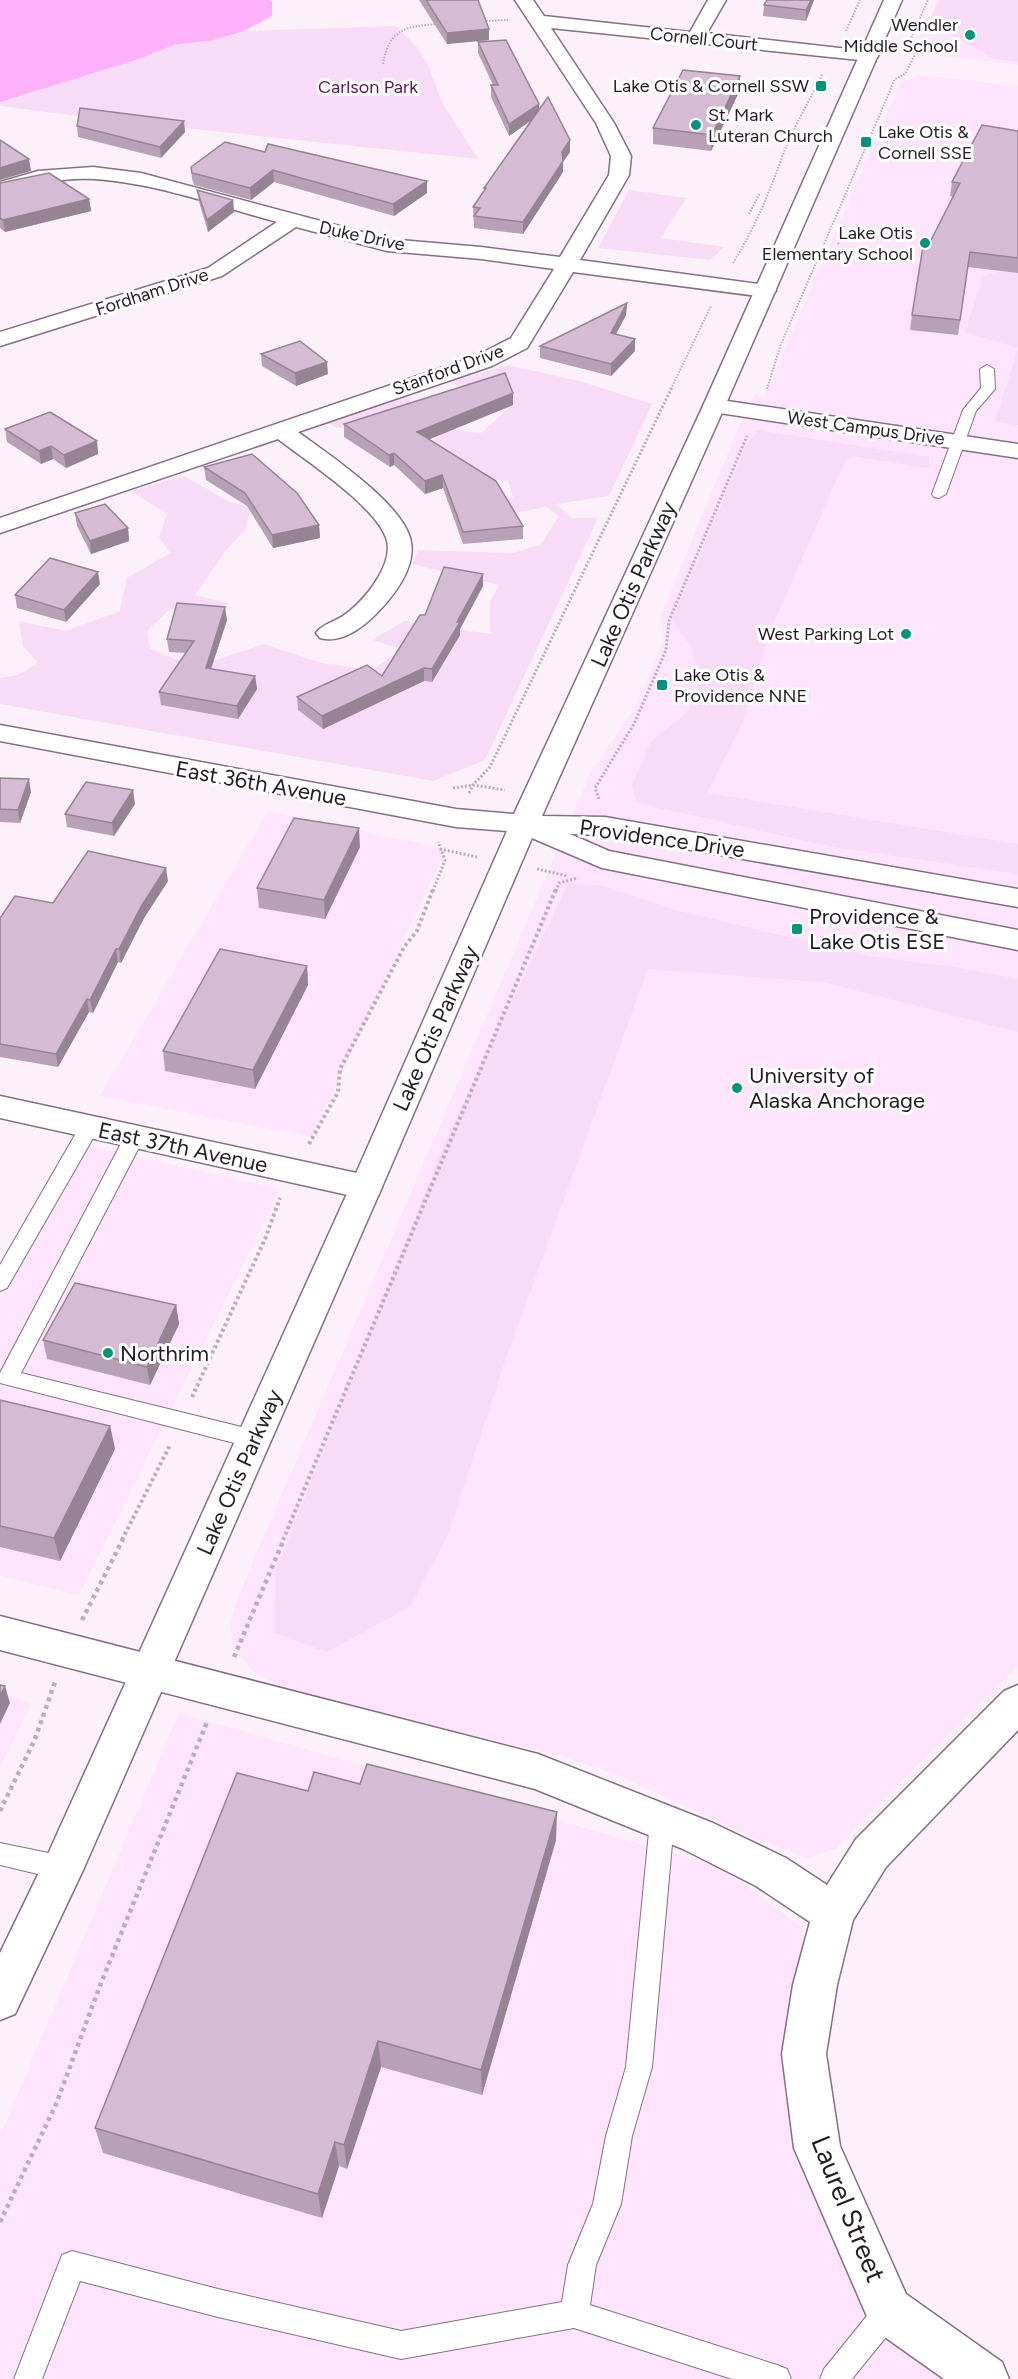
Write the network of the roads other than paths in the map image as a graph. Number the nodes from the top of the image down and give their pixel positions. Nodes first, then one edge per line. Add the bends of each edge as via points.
1 (717, 0) edge
2 (893, 0) edge
3 (533, 13) edge
4 (695, 38) junction
5 (869, 56) junction
6 (0, 188) edge
7 (293, 220) junction
8 (569, 265) junction
9 (765, 291) junction
10 (0, 339) edge
11 (987, 369) dead end
12 (714, 406) junction
13 (279, 429) junction
14 (959, 442) junction
15 (1018, 451) edge
16 (939, 494) dead end
17 (0, 526) edge
18 (329, 633) dead end
19 (0, 733) edge
20 (524, 824) junction
21 (1018, 898) edge
22 (1018, 940) edge
23 (0, 1107) edge
24 (90, 1126) junction
25 (135, 1136) junction
26 (366, 1187) junction
27 (0, 1283) edge
28 (254, 1439) junction
29 (0, 1632) edge
30 (150, 1673) junction
31 (1018, 1703) edge
32 (662, 1822) junction
33 (0, 1854) edge
34 (63, 1868) junction
35 (833, 1913) junction
36 (1, 1994) edge
37 (889, 2311) junction
38 (574, 2314) junction
39 (28, 2379) edge
40 (777, 2379) edge
41 (834, 2379) edge
42 (985, 2379) edge

1 - 4 street
2 - 5 street, Lake Otis Parkway
3 - 4 street, Cornell Court
3 - 8 street, Stanford Drive via 605,123 621,156 620,175
4 - 5 street, Cornell Court
5 - 9 street, Lake Otis Parkway
6 - 7 street, Duke Drive via 38,177 93,173 141,178
7 - 8 street, Duke Drive via 387,245 453,249
7 - 10 street, Fordham Drive via 215,272
8 - 9 street, Duke Drive
8 - 13 street, Stanford Drive via 519,343 502,353
9 - 12 street, Lake Otis Parkway
11 - 14 lane via 988,389 970,410
12 - 14 street, West Campus Drive
12 - 20 street, Lake Otis Parkway
13 - 17 street, Stanford Drive
13 - 18 street via 374,503 394,525 399,540 399,556 392,576 378,597 362,615
14 - 15 street, West Campus Drive
14 - 16 lane
19 - 20 street, East 36th Avenue via 456,818
20 - 21 street, Providence Drive via 605,826
20 - 22 street, Providence Drive via 602,859
20 - 26 street, Lake Otis Parkway
23 - 24 street, East 37th Avenue
24 - 25 street, East 37th Avenue
24 - 27 lane
25 - 26 street, East 37th Avenue
25 - 28 lane via 8,1378
26 - 28 street, Lake Otis Parkway
28 - 30 street, Lake Otis Parkway
29 - 30 street
30 - 32 street via 538,1772
30 - 34 street, Lake Otis Parkway
31 - 35 street, Laurel Street via 872,1852
32 - 35 street via 771,1872
32 - 38 lane via 639,2067 619,2136 607,2204 582,2265
33 - 34 lane
34 - 36 street, Lake Otis Parkway
35 - 37 street, Laurel Street via 815,1985 804,2054 817,2148
37 - 41 lane
37 - 42 street, Laurel Street
38 - 39 lane via 401,2345 72,2265
38 - 40 lane

